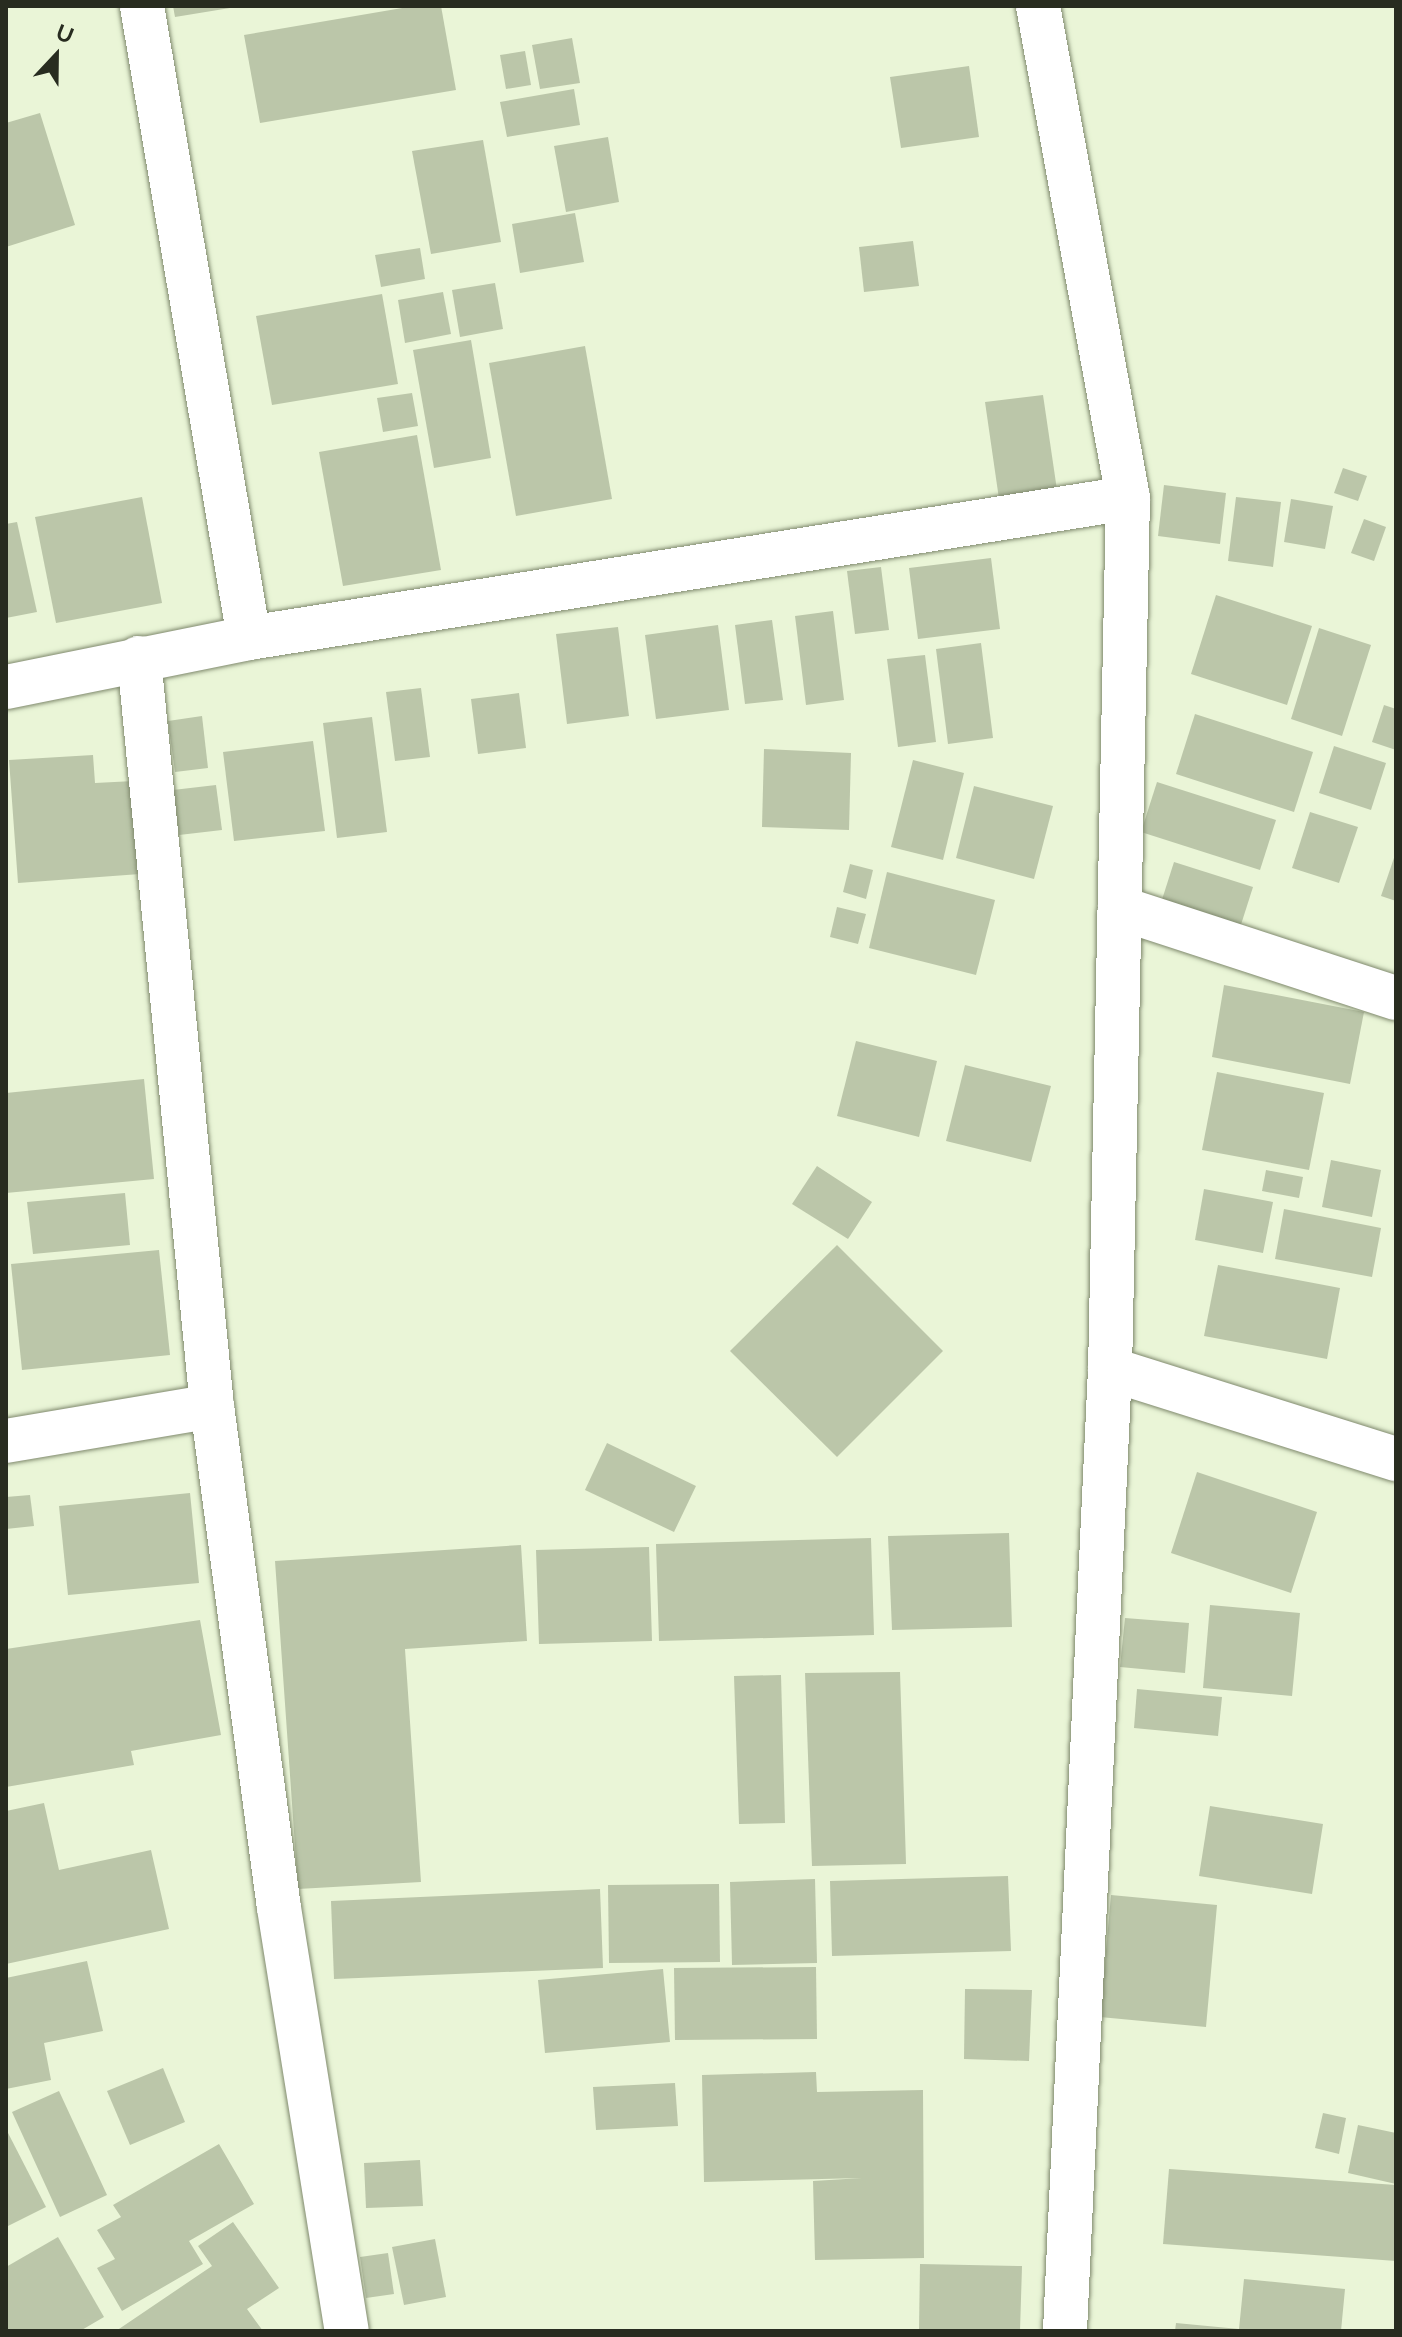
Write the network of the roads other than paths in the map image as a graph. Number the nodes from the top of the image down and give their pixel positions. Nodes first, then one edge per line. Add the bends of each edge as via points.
1 (142, 6) edge
2 (1038, 6) edge
3 (1128, 498) junction
4 (249, 638) junction
5 (139, 658) junction
6 (6, 687) edge
7 (1120, 908) junction
8 (1396, 998) edge
9 (1110, 1369) junction
10 (212, 1406) junction
11 (6, 1441) edge
12 (1396, 1459) edge
13 (347, 2331) edge
14 (1065, 2331) edge

1 - 4 street
2 - 3 street
3 - 4 street
3 - 7 street
4 - 5 street
5 - 6 street
5 - 10 street
7 - 8 street
7 - 9 street
9 - 12 street
9 - 14 street
10 - 11 street
10 - 13 street via 279,1908

